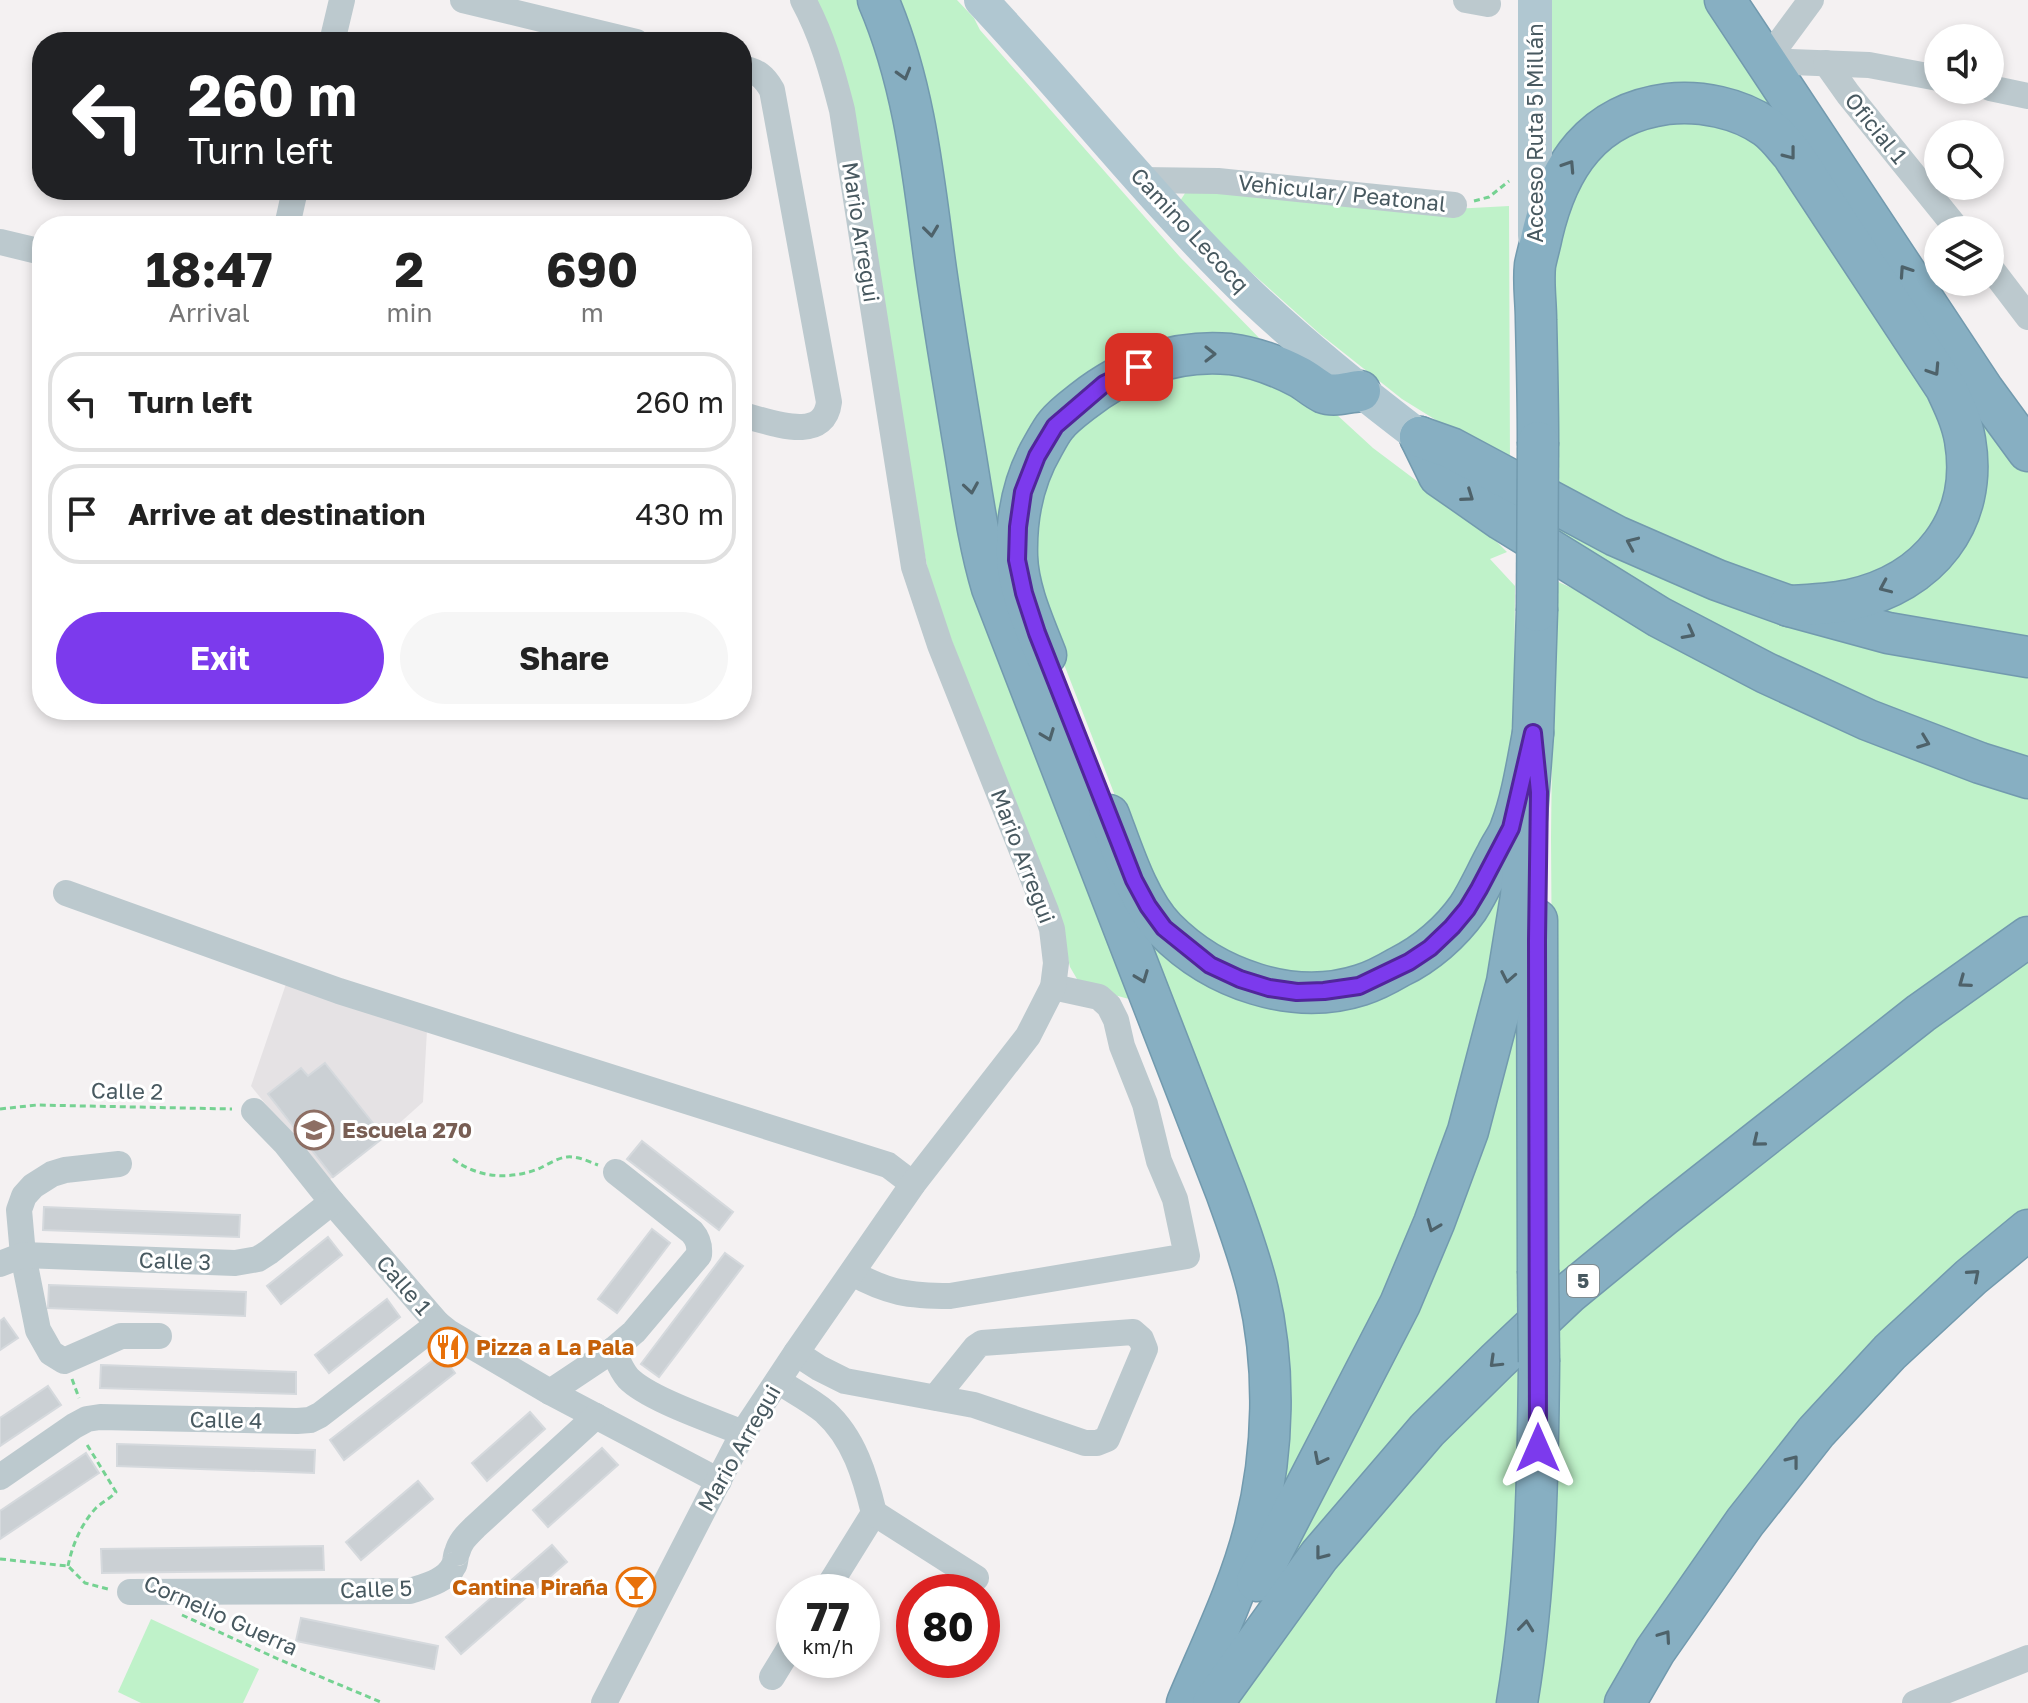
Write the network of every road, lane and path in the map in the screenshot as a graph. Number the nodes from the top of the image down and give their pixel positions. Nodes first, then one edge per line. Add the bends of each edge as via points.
1 (342, 0) edge
2 (463, 0) edge
3 (803, 0) edge
4 (878, 0) edge
5 (981, 0) edge
6 (1535, 0) edge
7 (1725, 0) edge
8 (1811, 0) edge
9 (334, 32) edge
10 (595, 32) edge
11 (1766, 61) junction
12 (1826, 63) junction
13 (752, 70) edge
14 (1924, 75) edge
15 (2004, 91) edge
16 (2028, 96) edge
17 (1141, 180) junction
18 (1535, 180) junction
19 (1454, 205) joint
20 (1947, 216) edge
21 (0, 242) edge
22 (32, 250) edge
23 (1535, 265) junction
24 (2004, 285) edge
25 (2028, 317) edge
26 (1360, 391) junction
27 (752, 417) edge
28 (1420, 437) junction
29 (2028, 451) edge
30 (1789, 606) junction
31 (2028, 657) edge
32 (1533, 733) junction
33 (2028, 778) edge
34 (66, 893) dead end
35 (2028, 937) edge
36 (1053, 987) junction
37 (0, 1109) edge
38 (254, 1111) joint
39 (453, 1159) dead end
40 (119, 1164) dead end
41 (616, 1172) joint
42 (913, 1184) junction
43 (332, 1202) junction
44 (2028, 1230) edge
45 (12, 1260) edge
46 (852, 1273) junction
47 (438, 1324) junction
48 (159, 1336) dead end
49 (613, 1350) junction
50 (796, 1353) junction
51 (64, 1361) junction
52 (778, 1381) junction
53 (550, 1392) junction
54 (935, 1398) junction
55 (596, 1416) junction
56 (79, 1424) junction
57 (743, 1433) junction
58 (0, 1477) edge
59 (719, 1481) junction
60 (874, 1513) junction
61 (0, 1559) edge
62 (68, 1566) junction
63 (836, 1574) edge
64 (970, 1574) edge
65 (130, 1592) joint
66 (170, 1610) dead end
67 (2028, 1658) edge
68 (776, 1670) edge
69 (772, 1677) dead end
70 (383, 1703) edge
71 (604, 1703) edge
72 (1187, 1703) edge
73 (1196, 1703) edge
74 (1213, 1703) edge
75 (1517, 1703) edge
76 (1625, 1703) edge
77 (1915, 1703) edge

1 - 9 street
2 - 10 street
3 - 36 street, Mario Arregui via 816,24 842,110 914,567 1052,929
4 -> 72 highway via 910,94 983,559 1226,1192 1259,1292 1268,1348 1268,1460 1255,1528
5 - 17 main road, Camino Lecocq
6 - 18 main road, Acceso Ruta 5 Millán
7 - 11 highway
8 - 11 street
11 - 12 street
29 -> 11 highway
12 - 14 street
12 - 20 street, Oficial 1
13 - 27 street via 766,78 772,90 829,402 828,413 811,427
15 - 16 street
17 - 19 street, Vehicular/ Peatonal via 1218,181
17 - 26 main road, Camino Lecocq via 1252,297
18 - 19 path, Vehicular/ Peatonal via 1517,177 1489,197
18 - 23 main road, Acceso Ruta 5 Millán
21 - 22 street
23 -> 30 highway via 1549,206 1572,160 1588,141 1627,114 1671,104 1721,107 1768,128 1792,154 1946,388 1958,414 1968,462 1960,516 1928,561 1866,595
23 - 32 highway, bridge
24 - 25 street
26 - 28 main road, Camino Lecocq
32 -> 26 highway via 1511,828 1467,909 1430,948 1359,986 1297,992 1269,988 1210,965 1164,928 1134,880 1024,593 1018,527 1023,492 1037,456 1055,426 1104,384 1173,356 1232,355 1278,367 1327,394
30 -> 28 highway via 1616,536 1451,448
28 -> 33 highway via 1439,476 1659,617 1868,720
30 - 31 highway via 1888,633
32 -> 73 highway via 1521,896 1507,982 1468,1131 1400,1304
75 -> 32 highway, bridge via 1533,1563 1538,1448 1539,792
34 - 42 street via 339,991 888,1165
35 -> 74 highway, 5 via 1847,1070 1569,1293 1507,1351 1427,1430 1339,1532
36 - 42 street, Mario Arregui via 1028,1036
36 - 46 street via 1099,997 1116,1020 1175,1199 1187,1256 950,1296 898,1293
37 - 38 path, Calle 2 via 37,1105
38 - 43 street, Calle 1
39 - 41 path via 497,1176 528,1173 568,1157
40 - 45 street via 65,1170 33,1186 19,1210
41 - 49 street via 692,1232 700,1247 699,1255 634,1332
42 - 46 street, Mario Arregui
43 - 45 street, Calle 3 via 269,1252 247,1261
43 - 47 street, Calle 1
76 -> 44 highway via 1745,1522 1816,1432 1890,1352
45 - 51 street via 38,1330 51,1353
46 - 50 street, Mario Arregui
47 - 53 street, Calle 1
47 - 56 street, Calle 4 via 310,1420 100,1417
48 - 51 street via 121,1336
49 - 53 street
49 - 57 street via 637,1385
50 - 52 street, Mario Arregui
50 - 54 street via 845,1381
51 - 56 path via 78,1393
52 - 57 street, Mario Arregui
52 - 60 street via 824,1411 844,1432
53 - 55 street, Calle 1
54 - 54 street via 1097,1443 1107,1439 1145,1349 1133,1332 982,1343
55 - 59 street, Calle 1
55 - 65 street, Calle 5 via 462,1540 448,1573 428,1585 410,1591
56 - 58 street, Calle 4
56 - 62 path via 116,1492 96,1508 72,1547
57 - 59 street, Mario Arregui
59 - 71 street, Mario Arregui
60 - 63 street
60 - 64 street
61 - 62 path, Cornelio Guerra
62 - 65 path, Cornelio Guerra via 85,1583
66 - 70 path, Cornelio Guerra
67 - 77 street
68 - 69 street

